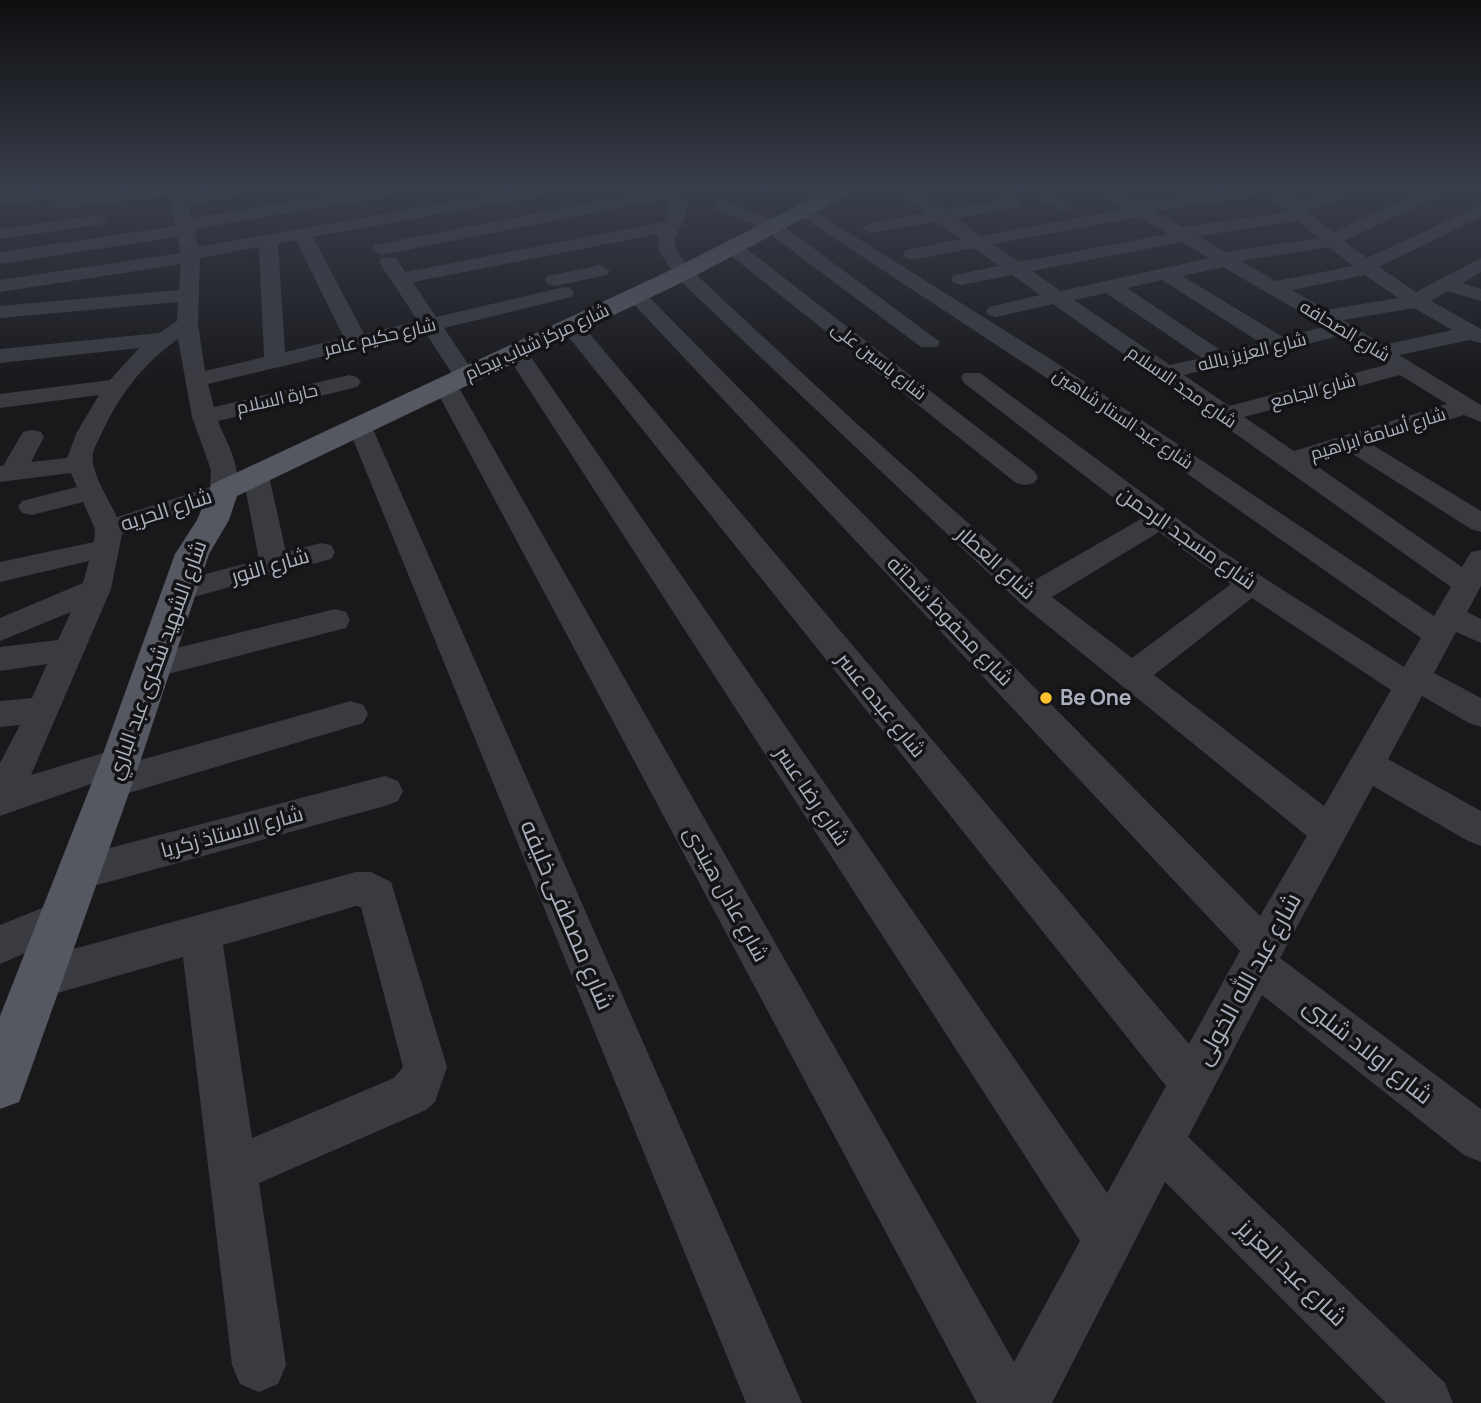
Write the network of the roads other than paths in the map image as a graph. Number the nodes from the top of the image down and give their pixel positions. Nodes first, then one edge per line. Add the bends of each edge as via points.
1 (19, 252) edge
2 (202, 252) edge
3 (269, 252) edge
4 (312, 252) edge
5 (383, 252) edge
6 (532, 252) edge
7 (534, 252) edge
8 (669, 252) edge
9 (722, 252) edge
10 (739, 252) edge
11 (806, 252) edge
12 (871, 252) edge
13 (920, 252) edge
14 (991, 252) edge
15 (1097, 252) edge
16 (1214, 252) edge
17 (1262, 252) edge
18 (1348, 252) edge
19 (1396, 252) edge
20 (912, 254) dead end
21 (190, 255) junction
22 (0, 258) edge
23 (1225, 259) junction
24 (1480, 265) edge
25 (1365, 268) junction
26 (1014, 269) junction
27 (600, 271) dead end
28 (683, 273) junction
29 (1165, 274) junction
30 (400, 279) junction
31 (961, 279) dead end
32 (1444, 284) junction
33 (0, 286) edge
34 (1110, 286) junction
35 (559, 287) junction
36 (1274, 288) junction
37 (189, 295) junction
38 (636, 295) junction
39 (1481, 295) edge
40 (1055, 298) junction
41 (1414, 302) junction
42 (996, 310) dead end
43 (0, 312) edge
44 (577, 323) junction
45 (1333, 323) junction
46 (187, 324) junction
47 (429, 325) junction
48 (1476, 335) edge
49 (163, 339) junction
50 (357, 342) junction
51 (929, 342) dead end
52 (1280, 345) junction
53 (328, 349) junction
54 (516, 352) junction
55 (1380, 352) junction
56 (0, 356) edge
57 (1220, 360) junction
58 (275, 362) junction
59 (1404, 367) junction
60 (1163, 374) junction
61 (972, 378) dead end
62 (195, 380) junction
63 (455, 381) junction
64 (349, 382) junction
65 (117, 386) junction
66 (0, 401) edge
67 (1472, 402) edge
68 (1222, 415) junction
69 (204, 417) junction
70 (367, 423) junction
71 (32, 437) dead end
72 (1351, 442) junction
73 (1074, 457) junction
74 (1289, 461) junction
75 (80, 464) junction
76 (6, 474) edge
77 (240, 484) junction
78 (93, 491) junction
79 (32, 507) dead end
80 (1158, 520) junction
81 (1481, 523) edge
82 (108, 538) junction
83 (321, 551) dead end
84 (274, 565) junction
85 (0, 572) edge
86 (1251, 583) junction
87 (96, 589) junction
88 (179, 591) junction
89 (1031, 596) junction
90 (1463, 605) edge
91 (335, 620) dead end
92 (0, 629) edge
93 (70, 650) junction
94 (0, 659) edge
95 (153, 666) junction
96 (1132, 676) junction
97 (1413, 682) junction
98 (44, 709) junction
99 (1481, 713) edge
100 (0, 714) edge
101 (351, 714) dead end
102 (1366, 764) junction
103 (116, 772) junction
104 (1, 791) edge
105 (385, 791) dead end
106 (1481, 830) edge
107 (1329, 832) junction
108 (79, 873) junction
109 (62, 918) junction
110 (201, 933) junction
111 (0, 945) edge
112 (1260, 956) junction
113 (40, 978) junction
114 (2, 1073) edge
115 (1192, 1083) junction
116 (1481, 1138) edge
117 (1160, 1143) junction
118 (233, 1170) junction
119 (1109, 1240) junction
120 (259, 1365) dead end
121 (1026, 1399) edge
122 (774, 1403) edge
123 (1425, 1403) edge

1 - 22 street
2 - 21 street
3 - 58 street
4 - 50 street
5 - 30 street, شارع عادل هيندى
6 - 30 street
7 - 35 street, شارع عبده عسر
8 - 28 street, شارع العطار
9 - 28 main road, شارع مركز شباب بيجام
10 - 73 street, شارع ياسين على via 962,425 1016,481
11 - 51 street
12 - 90 street, شارع عبد الستار شاهين via 1094,399
13 - 20 street
14 - 26 street, شارع مجد الاسلام
15 - 26 street
16 - 23 street, شارع الصحافه
17 - 23 street
18 - 25 street
19 - 25 street
21 - 33 street
21 - 37 street, شارع الشهيد شكرى عبد الباري
23 - 29 street
23 - 36 street, شارع الصحافه
24 - 32 street
25 - 36 street
25 - 41 street
26 - 31 street
26 - 40 street, شارع مجد الاسلام
27 - 35 street, شارع حكيم عامر
28 - 38 main road, شارع مركز شباب بيجام
28 - 89 street, شارع العطار
29 - 34 street
29 - 52 street
30 - 47 street, شارع عادل هيندى
32 - 39 street
32 - 41 street
34 - 40 street
34 - 57 street
35 - 44 street, شارع عبده عسر
35 - 47 street, شارع حكيم عامر
36 - 45 street, شارع الصحافه
37 - 43 street
37 - 46 street, شارع الشهيد شكرى عبد الباري
38 - 44 main road, شارع مركز شباب بيجام
38 - 112 street, شارع محفوظ شحاته
40 - 42 street
40 - 60 street, شارع مجد الاسلام
41 - 45 street, شارع العزيز بالله
41 - 48 street
44 - 54 main road, شارع مركز شباب بيجام
44 - 115 street, شارع عبده عسر
45 - 52 street, شارع العزيز بالله
45 - 55 street, شارع الصحافه
46 - 49 street
46 - 62 street, شارع الشهيد شكرى عبد الباري
47 - 50 street, شارع حكيم عامر
47 - 63 street, شارع عادل هيندى
48 - 55 street
49 - 56 street
49 - 65 street via 135,361
50 - 53 street, شارع حكيم عامر
52 - 57 street, شارع العزيز بالله
53 - 58 street, شارع حكيم عامر
53 - 64 street, شارع مصطفى خليفه
54 - 63 main road, شارع مركز شباب بيجام
54 - 119 street, شارع رضا عسر
55 - 59 street, شارع الصحافه
57 - 60 street, شارع العزيز بالله
58 - 62 street, شارع حكيم عامر
59 - 67 street, شارع الصحافه
59 - 68 street, شارع الجامع
60 - 68 street, شارع مجد الاسلام
61 - 73 street, شارع مسجد الرحمن
62 - 69 street, شارع الشهيد شكرى عبد الباري
63 - 70 main road, شارع مركز شباب بيجام
63 - 121 street, شارع عادل هيندى
64 - 69 street, حارة السلام
64 - 70 street, شارع مصطفى خليفه
65 - 66 street
65 - 75 street via 85,441
67 - 72 street, شارع أسامة ابراهيم
68 - 74 street, شارع مجد الاسلام
69 - 77 street, شارع الشهيد شكرى عبد الباري via 224,470
70 - 77 main road, شارع مركز شباب بيجام
70 - 122 street, شارع مصطفى خليفه
71 - 76 street
72 - 74 street, شارع أسامة ابراهيم
72 - 81 street
73 - 80 street, شارع مسجد الرحمن
74 - 90 street, شارع مجد الاسلام
75 - 76 street
75 - 78 street
77 - 82 street, شارع الحريه
77 - 84 street
77 - 88 main road, شارع الشهيد شكرى عبد الباري via 192,554
78 - 79 street
78 - 82 street
80 - 86 street, شارع مسجد الرحمن
80 - 89 street
82 - 85 street, شارع الحريه
82 - 87 street
83 - 84 street, شارع النور
84 - 88 street, شارع النور
86 - 96 street
86 - 97 street, شارع مسجد الرحمن
87 - 92 street
87 - 93 street
88 - 95 main road, شارع الشهيد شكرى عبد الباري
89 - 96 street, شارع العطار
90 - 97 street, شارع عبد الله الخولى
91 - 95 street
93 - 94 street
93 - 98 street
95 - 103 main road, شارع الشهيد شكرى عبد الباري
96 - 107 street, شارع العطار
97 - 99 street, شارع مسجد الرحمن
97 - 102 street, شارع عبد الله الخولى
98 - 100 street
98 - 104 street via 19,765
101 - 103 street
102 - 106 street
102 - 107 street, شارع عبد الله الخولى
103 - 104 street via 80,773
103 - 108 main road, شارع الشهيد شكرى عبد الباري
105 - 108 street, شارع الاستاذ زكريا
107 - 112 street, شارع عبد الله الخولى
108 - 109 main road, شارع الشهيد شكرى عبد الباري
109 - 111 street
109 - 113 main road, شارع الشهيد شكرى عبد الباري
110 - 113 street
110 - 118 street
110 - 118 street via 356,889 371,890 380,900 425,1067 419,1086 410,1094
112 - 115 street, شارع عبد الله الخولى
112 - 116 street, شارع اولاد شلبى
113 - 114 main road, شارع الشهيد شكرى عبد الباري
115 - 117 street, شارع عبد الله الخولى
117 - 119 street, شارع عبد الله الخولى
117 - 123 street, شارع عبد العزيز
118 - 120 street
119 - 121 street, شارع عبد الله الخولى

